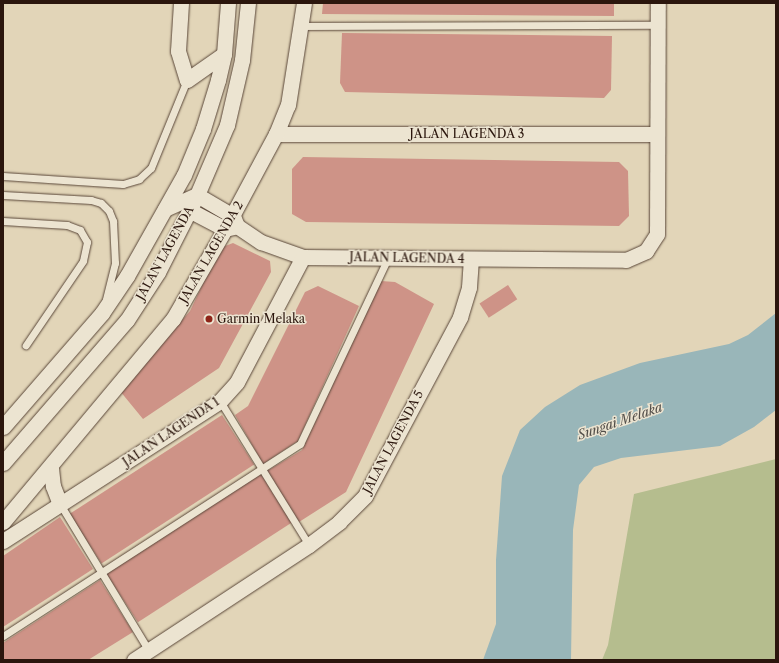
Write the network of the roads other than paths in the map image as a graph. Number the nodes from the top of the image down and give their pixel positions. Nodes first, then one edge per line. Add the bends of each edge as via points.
1 (181, 3) edge
2 (228, 3) edge
3 (248, 3) edge
4 (304, 3) edge
5 (658, 3) edge
6 (658, 25) junction
7 (302, 26) junction
8 (224, 54) junction
9 (187, 80) junction
10 (276, 134) junction
11 (657, 134) junction
12 (184, 175) junction
13 (3, 176) edge
14 (3, 195) edge
15 (191, 201) junction
16 (165, 209) junction
17 (3, 221) edge
18 (232, 224) junction
19 (304, 257) junction
20 (388, 258) junction
21 (471, 259) junction
22 (102, 313) junction
23 (26, 345) dead end
24 (220, 401) junction
25 (3, 427) edge
26 (3, 463) edge
27 (262, 467) junction
28 (51, 468) junction
29 (60, 504) junction
30 (3, 522) edge
31 (3, 541) edge
32 (310, 545) junction
33 (101, 573) junction
34 (3, 636) edge
35 (149, 651) junction
36 (134, 660) edge

1 - 9 street via 178,51
2 - 8 street, JALAN LAGENDA
3 - 15 street, JALAN LAGENDA via 236,96 227,125
4 - 7 street, JALAN LAGENDA 2
5 - 6 street
6 - 7 lane
6 - 11 street
7 - 10 street, JALAN LAGENDA 2 via 288,105
8 - 9 street
8 - 12 street, JALAN LAGENDA via 203,130
9 - 13 lane via 151,168 139,179 123,184
10 - 11 street, JALAN LAGENDA 3
10 - 18 street, JALAN LAGENDA 2
11 - 21 street, JALAN LAGENDA 4 via 657,234 646,251 626,260
12 - 15 street
12 - 16 street, JALAN LAGENDA
14 - 22 lane via 91,200 101,203 109,211 113,221 115,263
15 - 16 street
15 - 18 street, JALAN LAGENDA 4
15 - 26 street, JALAN LAGENDA via 158,272 127,320
16 - 22 street, JALAN LAGENDA via 127,276
17 - 23 lane via 67,225 80,230 87,242 83,261
18 - 19 street, JALAN LAGENDA 4 via 261,242
18 - 28 street, JALAN LAGENDA 2 via 173,319
19 - 20 street, JALAN LAGENDA 4
19 - 24 street, JALAN LAGENDA 1 via 237,382
20 - 21 street, JALAN LAGENDA 4
20 - 27 lane via 300,444
21 - 32 street, JALAN LAGENDA 5 via 469,287 460,317 365,496 339,522
22 - 25 street, JALAN LAGENDA
24 - 27 lane
24 - 29 street, JALAN LAGENDA 1
27 - 32 lane
27 - 33 lane
28 - 29 street via 53,486
28 - 30 street, JALAN LAGENDA 2
29 - 31 street, JALAN LAGENDA 1
29 - 33 lane
32 - 35 street, JALAN LAGENDA 5
33 - 34 lane
33 - 35 lane
35 - 36 street, JALAN LAGENDA 5

